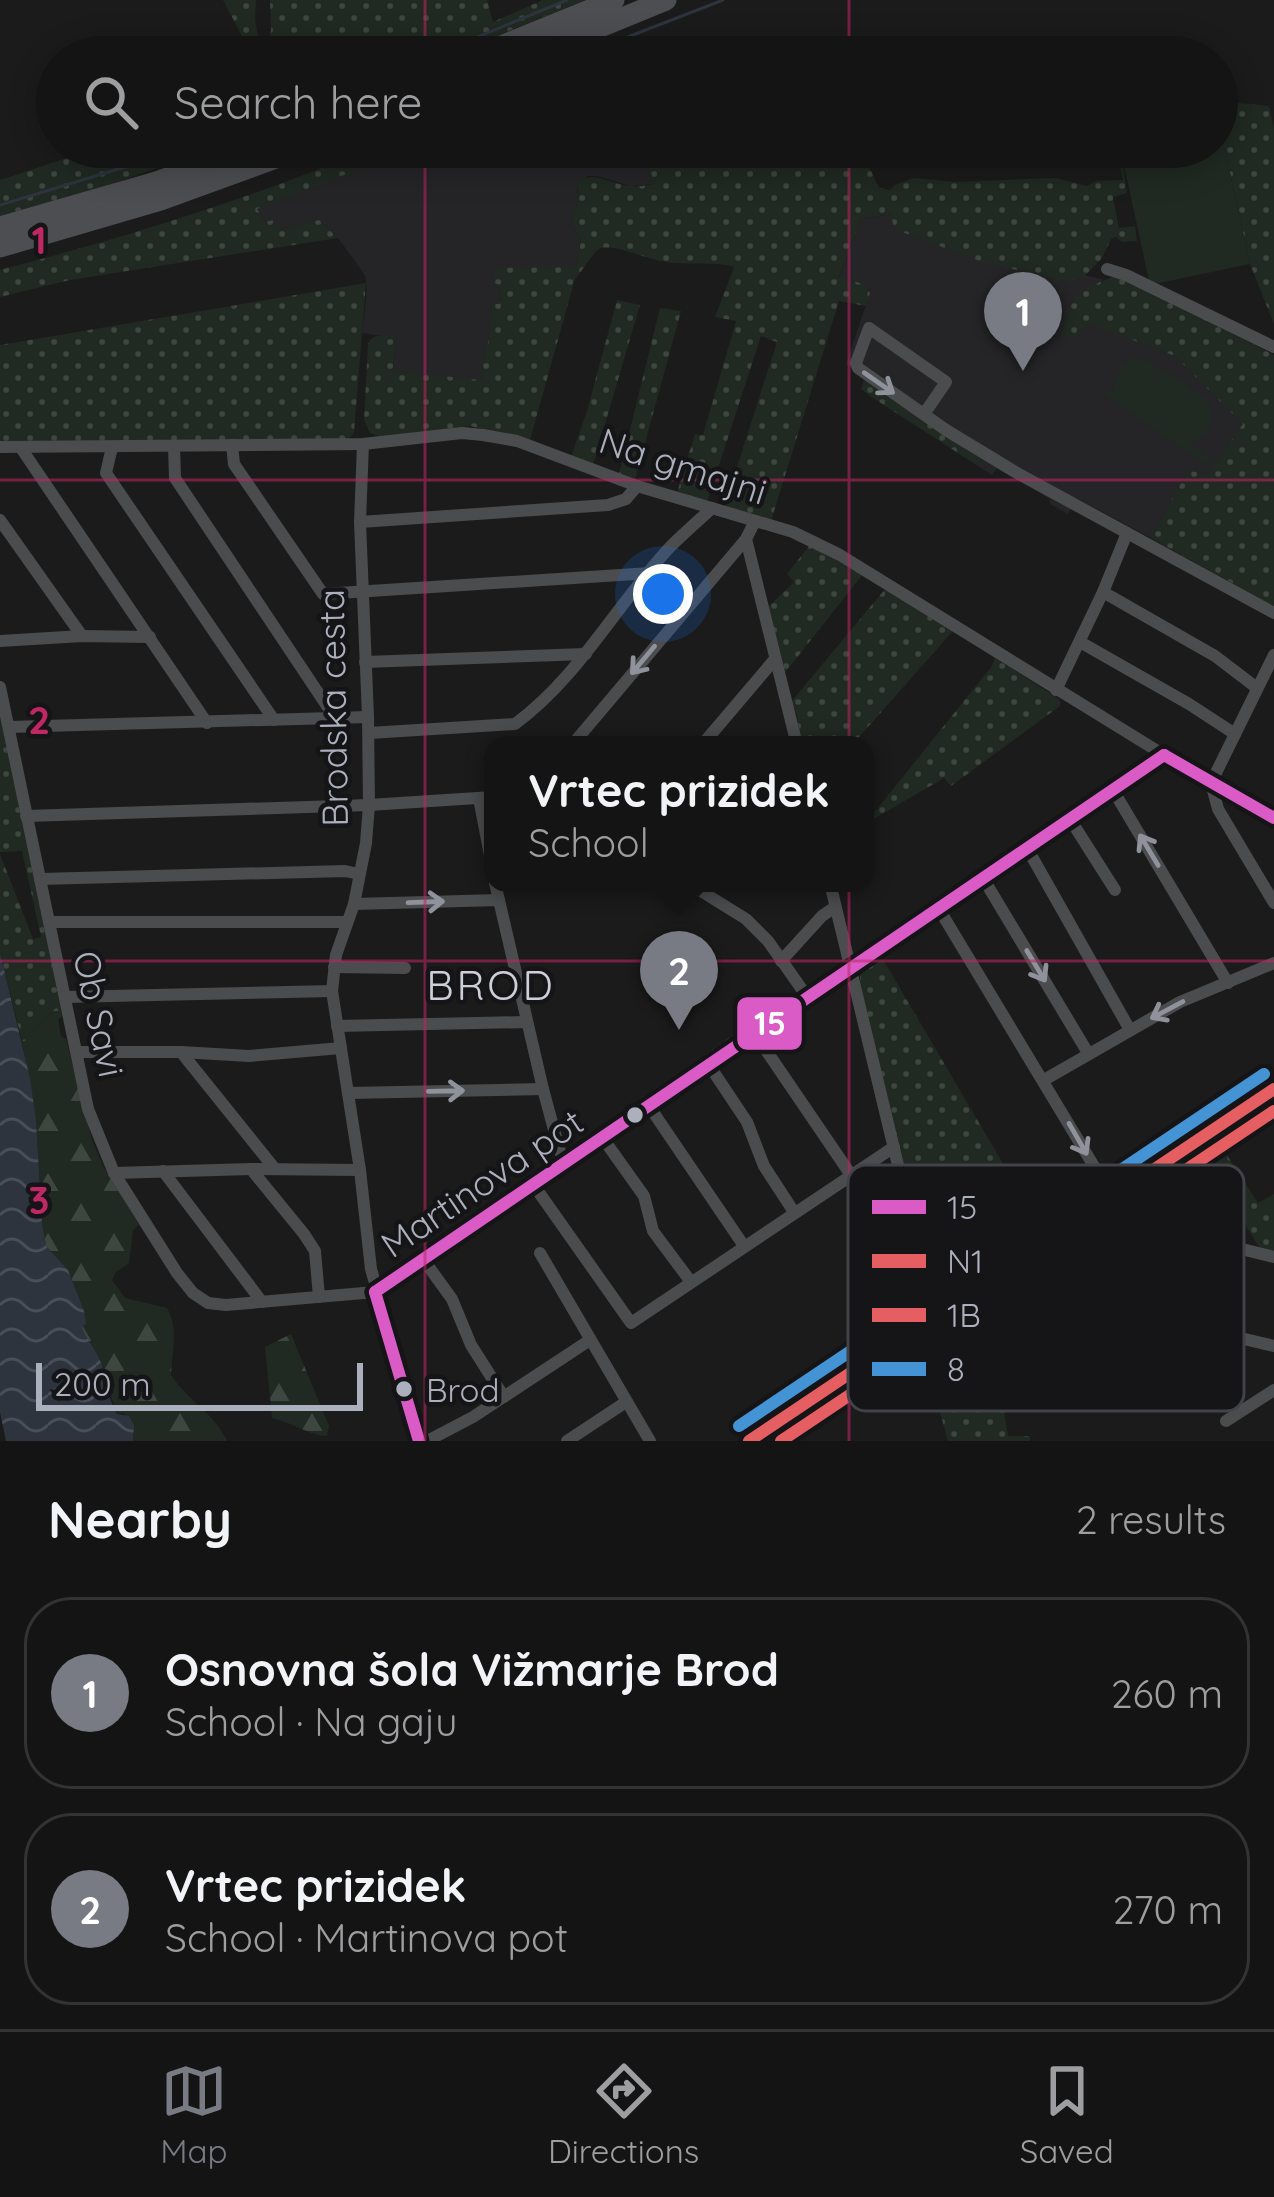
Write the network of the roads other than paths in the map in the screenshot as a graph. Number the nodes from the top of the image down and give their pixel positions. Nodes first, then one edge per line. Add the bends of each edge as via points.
1 (614, 0) edge
2 (666, 0) edge
3 (526, 36) edge
4 (578, 36) edge
5 (194, 168) edge
6 (249, 168) edge
7 (0, 226) edge
8 (0, 247) edge
9 (1107, 269) dead end
10 (1274, 347) edge
11 (924, 414) junction
12 (363, 444) junction
13 (232, 445) junction
14 (174, 446) junction
15 (0, 447) edge
16 (112, 447) junction
17 (21, 448) junction
18 (637, 486) junction
19 (712, 508) junction
20 (0, 520) edge
21 (360, 521) junction
22 (755, 521) junction
23 (1127, 533) junction
24 (746, 539) junction
25 (650, 573) junction
26 (1103, 592) junction
27 (362, 593) junction
28 (1274, 613) edge
29 (82, 636) junction
30 (150, 637) junction
31 (0, 641) edge
32 (1079, 642) junction
33 (586, 654) junction
34 (1274, 655) edge
35 (775, 658) junction
36 (365, 662) junction
37 (0, 687) edge
38 (1257, 688) junction
39 (1056, 690) junction
40 (368, 717) junction
41 (335, 718) junction
42 (274, 720) junction
43 (207, 723) junction
44 (9, 727) junction
45 (369, 733) junction
46 (1235, 734) junction
47 (580, 736) edge
48 (710, 736) edge
49 (795, 736) edge
50 (1164, 755) junction
51 (1211, 783) junction
52 (1113, 790) junction
53 (484, 797) edge
54 (369, 805) junction
55 (26, 816) junction
56 (1274, 818) edge
57 (1070, 819) junction
58 (1027, 848) junction
59 (359, 874) junction
60 (40, 878) junction
61 (983, 878) junction
62 (1115, 890) dead end
63 (497, 892) edge
64 (702, 892) edge
65 (713, 892) edge
66 (832, 892) edge
67 (709, 897) junction
68 (499, 900) junction
69 (1274, 903) edge
70 (354, 904) junction
71 (835, 907) junction
72 (939, 909) junction
73 (49, 922) junction
74 (346, 922) junction
75 (781, 961) junction
76 (1274, 963) edge
77 (334, 967) junction
78 (405, 968) dead end
79 (850, 968) junction
80 (1228, 983) junction
81 (332, 992) junction
82 (65, 997) junction
83 (808, 998) junction
84 (526, 1022) junction
85 (337, 1026) junction
86 (1130, 1030) junction
87 (755, 1034) junction
88 (340, 1048) junction
89 (76, 1052) junction
90 (181, 1052) junction
91 (1088, 1054) junction
92 (709, 1065) junction
93 (1044, 1080) junction
94 (543, 1089) junction
95 (1274, 1089) edge
96 (349, 1093) junction
97 (649, 1106) junction
98 (602, 1137) junction
99 (894, 1148) junction
100 (566, 1162) junction
101 (867, 1165) edge
102 (898, 1165) edge
103 (1093, 1165) edge
104 (1161, 1165) edge
105 (251, 1168) junction
106 (275, 1169) junction
107 (163, 1171) junction
108 (360, 1171) junction
109 (848, 1171) edge
110 (114, 1173) junction
111 (848, 1177) edge
112 (533, 1184) junction
113 (794, 1212) junction
114 (744, 1246) junction
115 (1244, 1250) edge
116 (540, 1253) dead end
117 (1274, 1257) edge
118 (423, 1259) junction
119 (692, 1282) junction
120 (375, 1292) junction
121 (319, 1298) junction
122 (262, 1301) junction
123 (226, 1305) joint
124 (1244, 1339) edge
125 (590, 1340) junction
126 (1274, 1346) edge
127 (848, 1375) edge
128 (1274, 1390) edge
129 (504, 1397) junction
130 (626, 1402) junction
131 (1244, 1409) edge
132 (1241, 1411) edge
133 (1226, 1421) dead end
134 (423, 1441) edge
135 (567, 1441) edge
136 (650, 1441) edge
137 (749, 1441) edge

1 - 3 highway
2 - 4 highway
5 - 7 highway
6 - 8 highway
9 - 10 street
11 -> 11 street via 946,382 869,328 859,368
11 - 23 street
12 - 13 street, Na gmajni
12 - 18 street, Na gmajni via 483,434
12 - 21 street, Brodska cesta
13 - 14 street, Na gmajni
13 - 27 street via 234,464 323,594
14 - 16 street, Na gmajni
14 - 41 street via 175,478
15 - 17 street, Na gmajni
16 - 17 street, Na gmajni
16 - 42 street via 106,473
17 - 30 street
18 - 19 street, Na gmajni
18 - 21 street via 618,504
19 - 22 street, Na gmajni
19 - 25 street
20 - 29 street
21 - 27 street, Brodska cesta
22 - 24 street
22 - 39 street, Na gmajni via 840,555
23 - 26 street
23 - 28 street
24 - 35 street
24 -> 47 street
25 - 27 street
25 - 33 street
26 - 32 street
26 - 38 street
27 - 36 street, Brodska cesta
29 - 30 street
29 - 31 street
30 - 43 street
32 - 39 street
32 - 46 street
33 - 36 street
33 - 45 street via 514,724
34 - 38 street
35 - 48 street
35 - 49 street
36 - 40 street, Brodska cesta
37 - 44 street, Ob Savi
38 - 46 street
39 - 50 street, Na gmajni
40 - 41 street
40 - 45 street, Brodska cesta
41 - 42 street
42 - 43 street
43 - 44 street
44 - 55 street, Ob Savi
45 - 54 street, Brodska cesta
46 - 51 street
50 - 51 street, Na gmajni
50 - 52 street, Martinova pot
51 - 56 street, Na gmajni
51 - 69 street
52 - 57 street, Martinova pot
80 -> 52 street
53 - 54 street
54 - 55 street
54 - 59 street, Brodska cesta
55 - 60 street, Ob Savi
57 - 58 street, Martinova pot
57 - 62 street
58 - 61 street, Martinova pot
58 - 86 street
59 - 60 street
59 - 70 street, Brodska cesta
60 - 73 street, Ob Savi
61 - 72 street, Martinova pot
61 -> 91 street
63 - 68 street
64 - 67 street
65 - 67 street
66 - 71 street
67 - 75 street via 746,919
70 -> 68 street
68 - 84 street
70 - 74 street, Brodska cesta
71 - 75 street
71 - 79 street
72 - 79 street, Martinova pot
72 - 93 street
73 - 74 street
73 - 82 street, Ob Savi
74 - 77 street, Brodska cesta
75 - 83 street
76 - 80 street
77 - 78 street
77 - 81 street, Brodska cesta
79 - 83 street, Martinova pot
79 - 99 street
80 -> 86 street
81 - 82 street
81 - 85 street, Brodska cesta
82 - 89 street, Ob Savi
83 - 87 street, Martinova pot
84 - 85 street
84 - 94 street
85 - 88 street, Brodska cesta
86 - 91 street
87 - 92 street, Martinova pot
87 - 109 street
88 - 90 street
88 - 96 street, Brodska cesta
89 - 90 street
89 - 110 street, Ob Savi
90 - 106 street
91 - 93 street
92 - 97 street, Martinova pot
92 - 113 street
93 -> 103 street
96 -> 94 street
94 - 100 street
95 - 104 main road
96 - 108 street, Brodska cesta
97 - 98 street, Martinova pot
97 - 114 street
98 - 100 street, Martinova pot
98 - 119 street via 644,1196 653,1231
99 - 101 street
99 - 102 street
100 - 112 street, Martinova pot
105 - 106 street
105 - 107 street
105 - 121 street via 315,1251
106 - 108 street
107 - 110 street
107 - 122 street
108 - 120 street, Brodska cesta
110 - 123 street, Ob Savi via 193,1293
111 - 113 street
112 - 118 street, Martinova pot
112 - 119 street via 631,1323
113 - 114 street
114 - 119 street
115 - 117 street
116 - 125 street
118 - 120 street, Martinova pot
118 - 129 street
120 - 121 street, Martinova pot
120 - 134 street, Brodska cesta
121 - 122 street, Martinova pot
122 - 123 street, Martinova pot
124 - 126 street
125 - 129 street
125 - 130 street
127 - 137 main road
128 - 131 street
129 - 134 street
130 - 135 street
130 - 136 street
132 - 133 street

